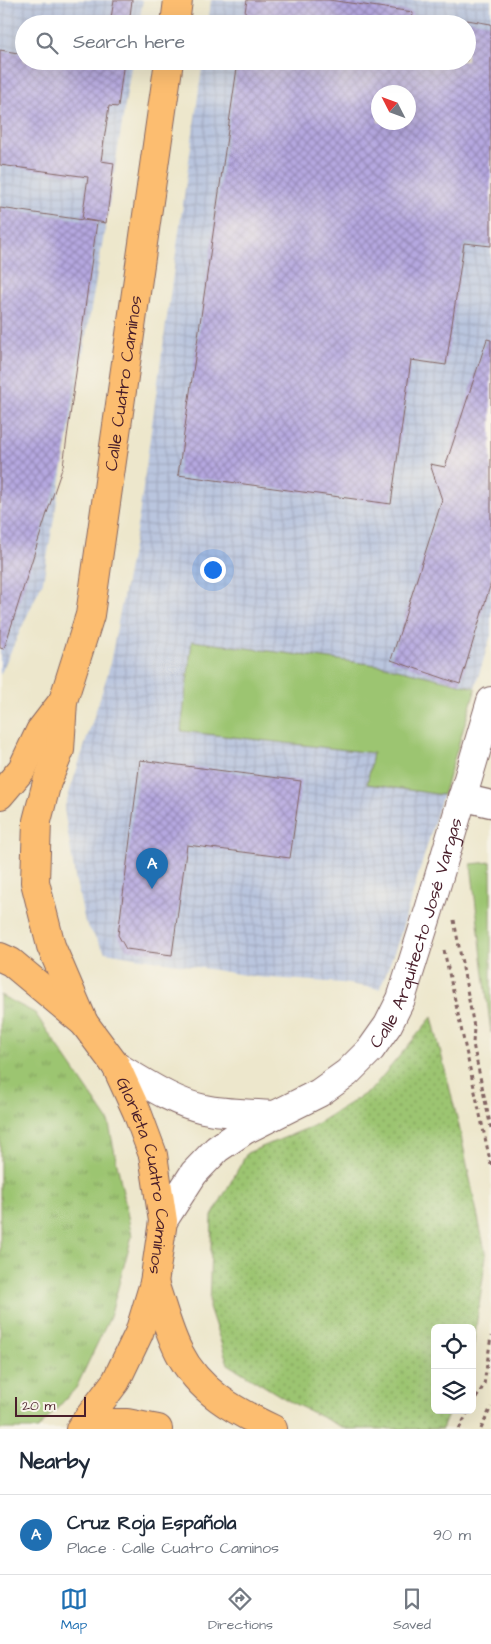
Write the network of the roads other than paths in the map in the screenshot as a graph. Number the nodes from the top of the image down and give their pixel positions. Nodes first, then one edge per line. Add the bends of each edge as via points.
1 (178, 0) edge
2 (176, 15) edge
3 (168, 70) edge
4 (63, 701) junction
5 (491, 701) edge
6 (0, 795) edge
7 (462, 797) junction
8 (491, 804) edge
9 (0, 957) edge
10 (84, 1022) junction
11 (116, 1066) junction
12 (274, 1115) junction
13 (163, 1221) junction
14 (154, 1283) junction
15 (82, 1426) edge
16 (158, 1429) edge
17 (273, 1429) edge

1 - 2 main road
3 - 4 main road, Calle Cuatro Caminos via 90,615
4 - 6 main road, Calle Cuatro Caminos via 40,731 22,769
4 - 10 main road, Calle Cuatro Caminos via 60,750 47,782 37,822 35,882 52,946
5 - 7 street, Calle Arquitecto José Vargas
7 - 8 street
7 - 12 street, Calle Arquitecto José Vargas via 401,999 388,1025 347,1073 318,1093
9 - 10 main road, Glorieta Cuatro Caminos via 11,962
10 - 11 main road, Glorieta Cuatro Caminos
11 - 12 street via 182,1102 205,1109
11 - 13 main road, Glorieta Cuatro Caminos via 153,1155
12 - 13 street, Calle Arquitecto José Vargas via 218,1149 194,1173
13 - 14 main road, Glorieta Cuatro Caminos
14 - 15 main road, Glorieta Cuatro Caminos via 139,1334 116,1381
14 - 17 main road via 178,1351 189,1370 212,1394 236,1411
15 - 16 main road via 127,1423

